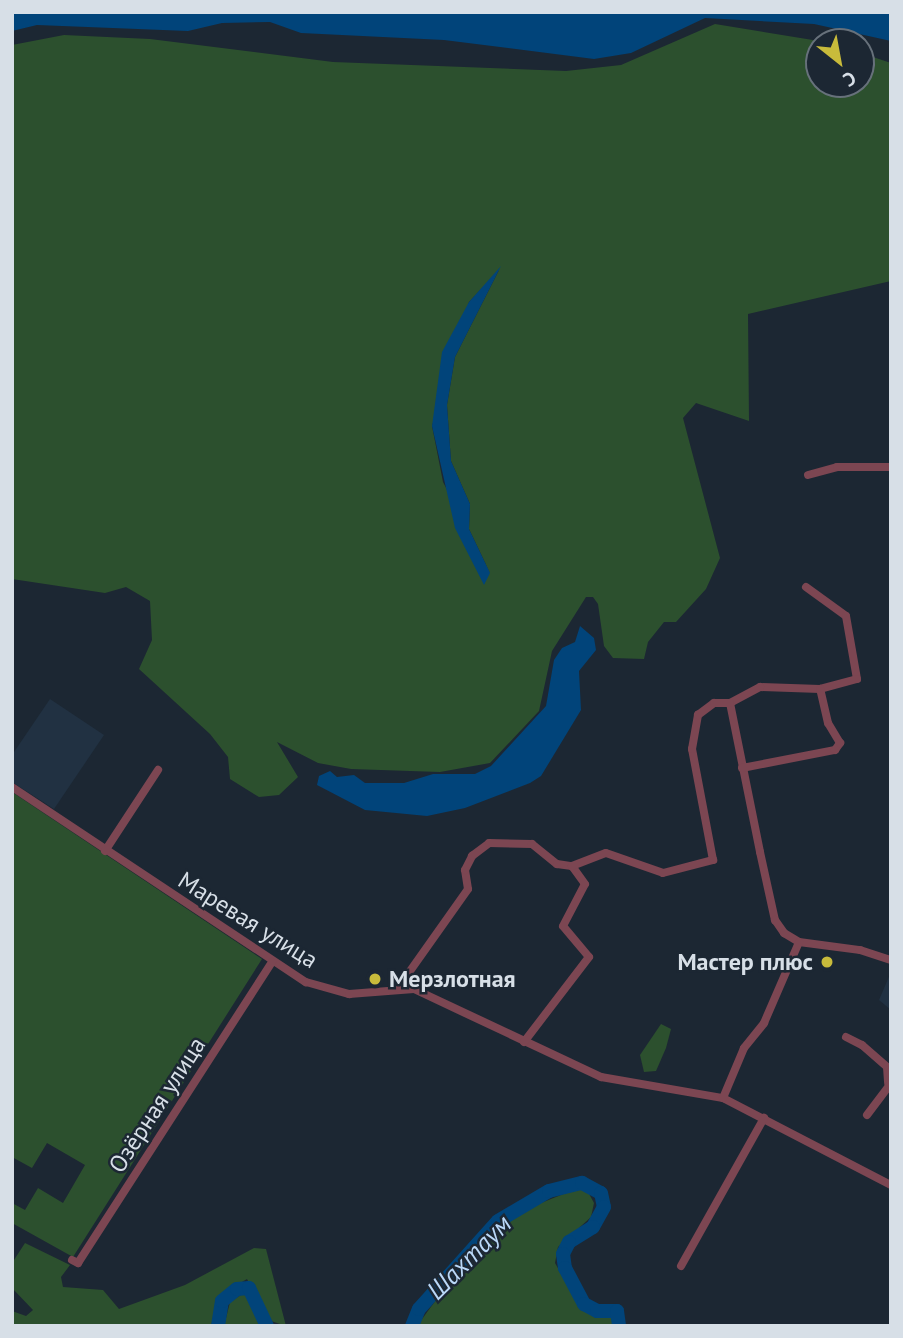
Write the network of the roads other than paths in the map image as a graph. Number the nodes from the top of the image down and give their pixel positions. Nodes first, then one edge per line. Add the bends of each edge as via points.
1 (891, 467) edge
2 (808, 475) dead end
3 (806, 587) dead end
4 (820, 689) junction
5 (730, 703) junction
6 (742, 768) junction
7 (158, 770) dead end
8 (12, 787) edge
9 (105, 851) junction
10 (572, 866) junction
11 (799, 942) junction
12 (891, 960) edge
13 (272, 962) junction
14 (398, 988) junction
15 (846, 1037) dead end
16 (524, 1042) junction
17 (890, 1083) edge
18 (723, 1098) junction
19 (867, 1115) dead end
20 (764, 1118) junction
21 (891, 1185) edge
22 (72, 1260) dead end
23 (681, 1266) dead end

1 - 2 street via 837,467
3 - 4 street via 846,616 857,679
4 - 5 street via 760,687
4 - 6 street via 828,723 840,743 835,750
5 - 6 street
5 - 10 street via 714,703 698,715 692,750 713,860 663,873 606,853
6 - 11 street via 775,920 784,933
7 - 9 street
8 - 9 street, Маревая улица
9 - 13 street, Маревая улица
10 - 14 street via 557,864 532,845 489,843 472,856 465,870 468,889
10 - 16 street via 585,884 563,926 589,957
11 - 12 street via 860,950
11 - 18 street via 764,1023 744,1048
13 - 14 street, Маревая улица via 306,982 349,994
13 - 22 street, Озёрная улица via 78,1263
14 - 16 street, Маревая улица via 414,989
15 - 17 street via 887,1067
16 - 18 street, Маревая улица via 601,1077
17 - 19 street
18 - 20 street, Маревая улица
20 - 21 street, Маревая улица
20 - 23 street

